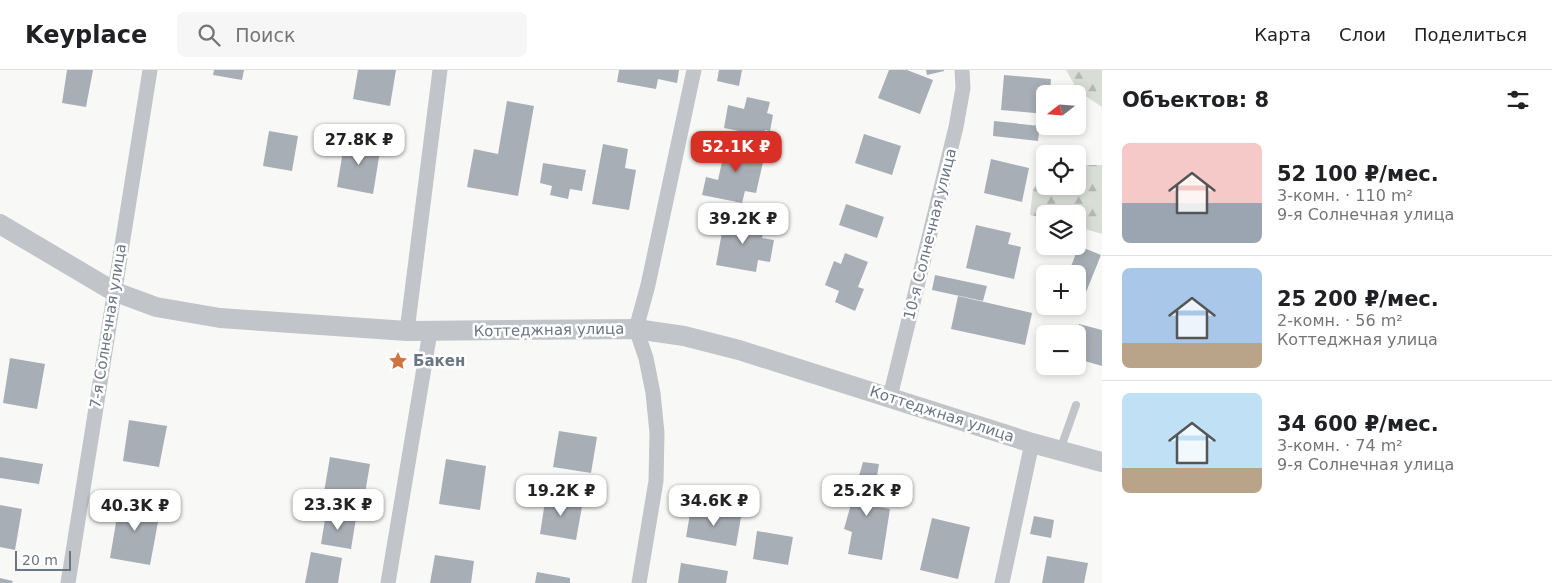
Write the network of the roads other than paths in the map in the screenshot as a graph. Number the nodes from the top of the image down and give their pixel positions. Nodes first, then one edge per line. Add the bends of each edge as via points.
1 (150, 70) edge
2 (440, 70) edge
3 (694, 70) edge
4 (962, 70) edge
5 (0, 224) edge
6 (113, 291) junction
7 (636, 329) junction
8 (407, 332) junction
9 (430, 332) junction
10 (890, 397) junction
11 (1076, 405) dead end
12 (1032, 443) junction
13 (1060, 451) junction
14 (1102, 462) edge
15 (68, 583) edge
16 (388, 583) edge
17 (639, 583) edge
18 (1002, 583) edge

1 - 6 street, 7-я Солнечная улица
2 - 8 street
3 - 7 street
4 - 10 street, 10-я Солнечная улица via 963,88 956,127
5 - 6 street, Коттеджная улица
6 - 8 street, Коттеджная улица via 156,307 220,318
6 - 15 street, 7-я Солнечная улица
7 - 9 street, Коттеджная улица
7 - 10 street, Коттеджная улица via 684,336 738,350
7 - 17 street via 646,358 657,433 656,481
8 - 9 street, Коттеджная улица
9 - 16 street
10 - 12 street, Коттеджная улица
11 - 13 lane
12 - 13 street, Коттеджная улица
12 - 18 street
13 - 14 street, Коттеджная улица

